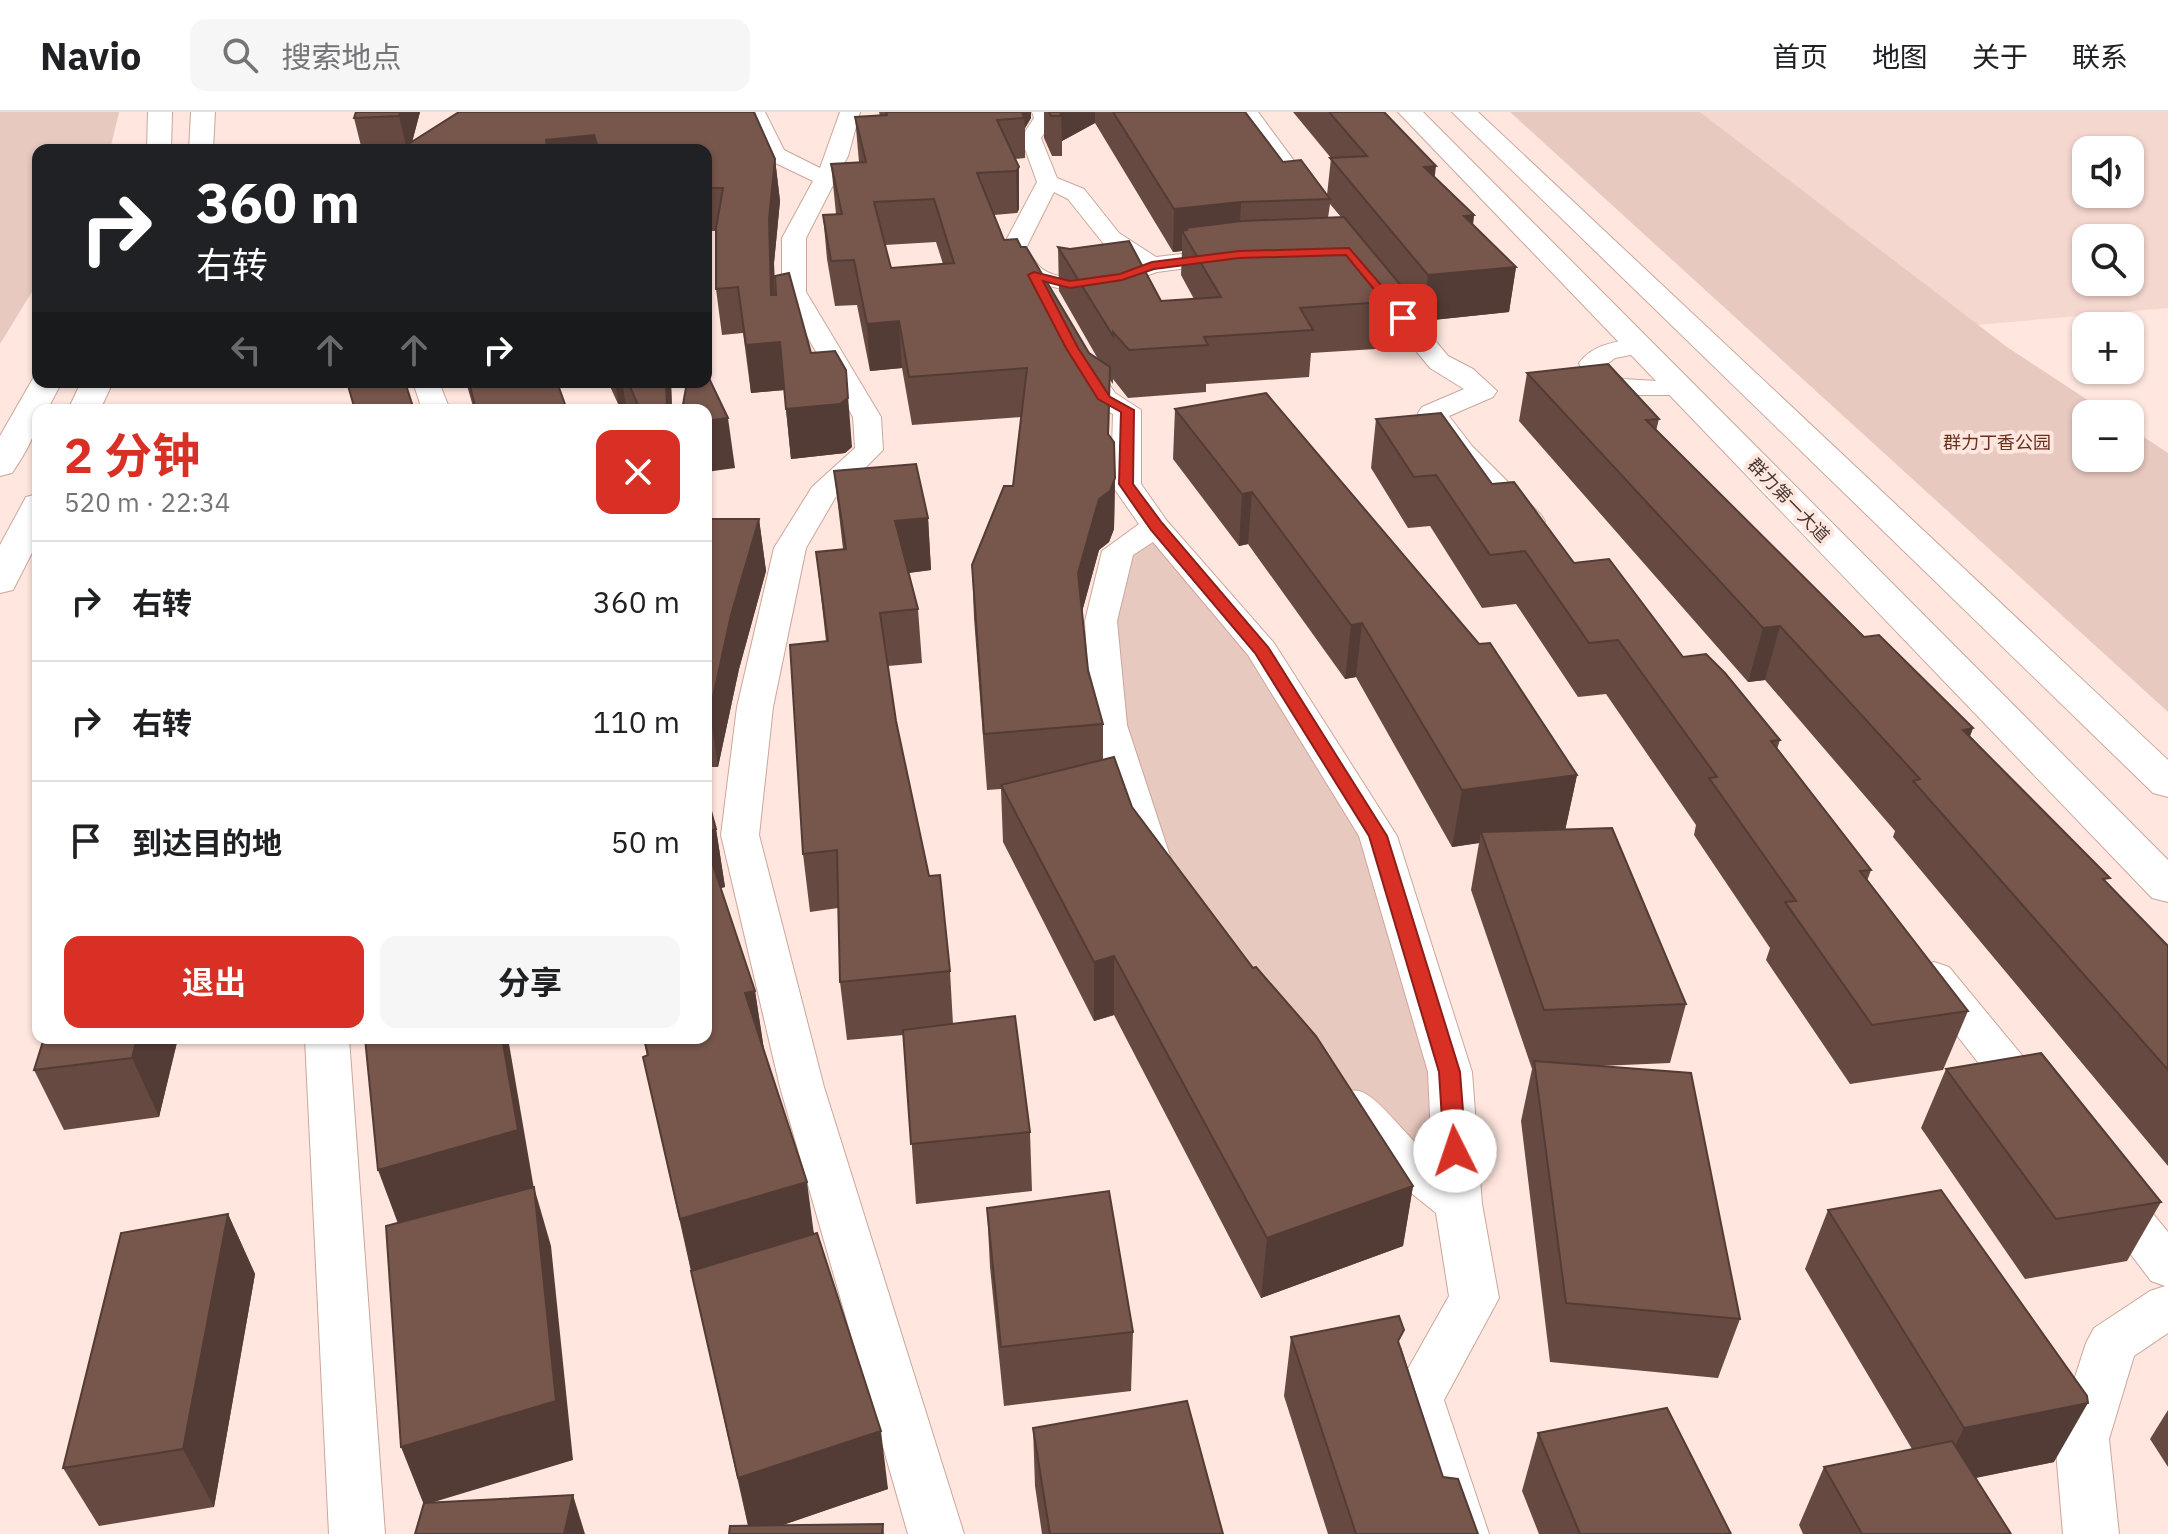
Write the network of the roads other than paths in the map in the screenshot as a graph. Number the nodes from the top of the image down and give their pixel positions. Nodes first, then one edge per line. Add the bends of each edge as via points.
1 (160, 112) edge
2 (203, 112) edge
3 (755, 112) edge
4 (850, 112) edge
5 (1042, 112) edge
6 (1248, 112) edge
7 (1410, 112) edge
8 (1464, 112) edge
9 (159, 144) edge
10 (201, 144) edge
11 (825, 179) junction
12 (1048, 182) junction
13 (1331, 226) edge
14 (1255, 254) edge
15 (1359, 264) edge
16 (1152, 265) junction
17 (1034, 275) junction
18 (1046, 299) edge
19 (1065, 336) edge
20 (1637, 346) junction
21 (1681, 389) junction
22 (32, 408) edge
23 (0, 466) edge
24 (32, 516) edge
25 (1156, 527) junction
26 (1550, 541) edge
27 (0, 582) edge
28 (2168, 784) edge
29 (2168, 887) edge
30 (1173, 888) edge
31 (1912, 950) edge
32 (327, 1044) edge
33 (1323, 1076) edge
34 (2060, 1133) edge
35 (2089, 1170) edge
36 (1458, 1204) junction
37 (2168, 1267) edge
38 (2168, 1306) edge
39 (357, 1534) edge
40 (936, 1534) edge
41 (1461, 1534) edge
42 (2091, 1534) edge

1 - 9 main road
2 - 10 main road
3 - 11 street via 775,154
4 - 11 street
5 - 12 street via 1044,118 1031,138
6 - 13 street
7 - 20 main road, 群力第一大道
8 - 28 main road
11 - 40 street via 794,238 794,292 867,417 869,450 823,493 790,548 755,707 740,835 802,1087
12 - 16 street via 1076,194 1111,238
12 - 17 street via 1014,248
14 - 16 street
15 - 26 street via 1439,362 1483,391 1432,413 1462,452
16 - 17 street via 1122,277 1070,284
17 - 18 street
19 - 25 street via 1105,399 1127,410 1126,484
20 - 21 main road, 群力第一大道
20 - 21 street via 1607,352 1592,363 1596,375 1618,387
21 - 29 main road, 群力第一大道
22 - 23 main road
24 - 27 main road
25 - 30 street via 1118,551 1101,621 1109,725 1147,853
25 - 36 street via 1262,650 1378,836 1450,1072
31 - 34 street
32 - 39 street
33 - 36 street via 1396,1155
35 - 37 street
36 - 41 street via 1474,1298 1417,1399
38 - 42 street via 2112,1343 2082,1439

